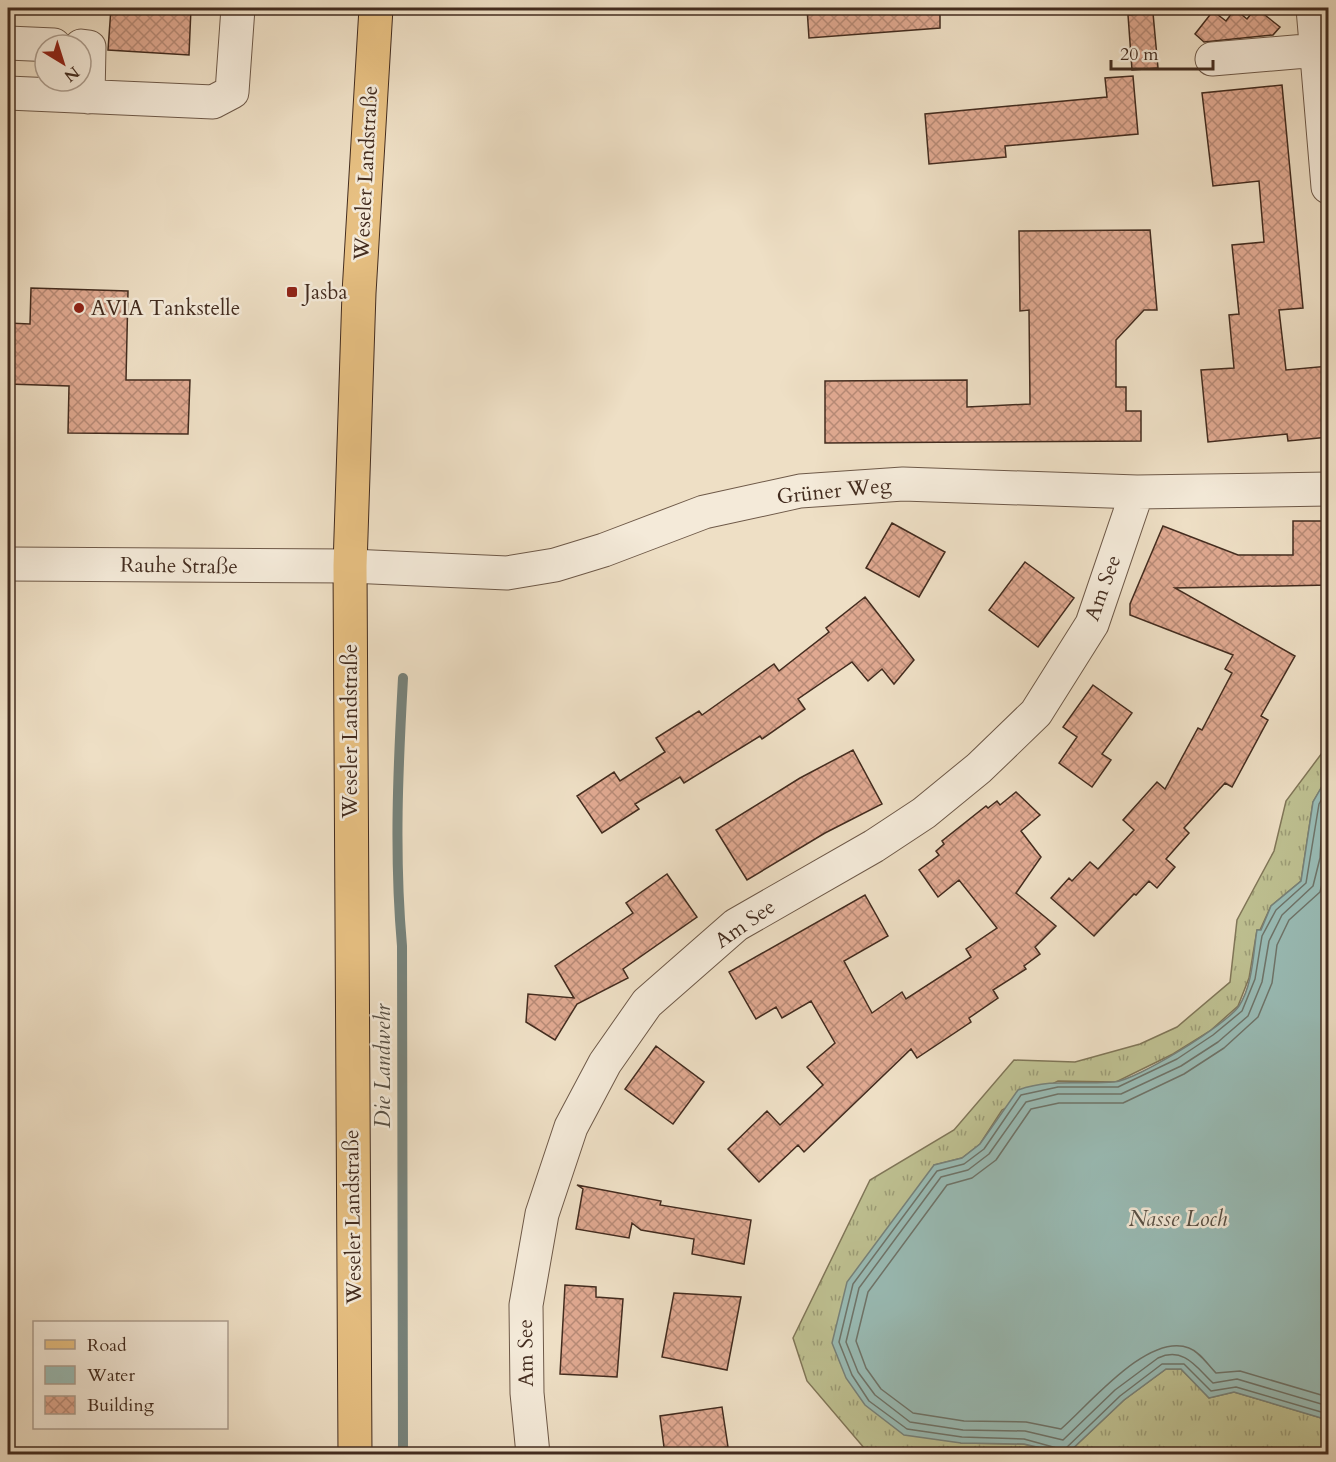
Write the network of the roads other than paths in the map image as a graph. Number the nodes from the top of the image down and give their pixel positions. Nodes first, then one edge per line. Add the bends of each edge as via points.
1 (238, 8) edge
2 (376, 8) edge
3 (1313, 8) edge
4 (8, 43) edge
5 (33, 44) edge
6 (1321, 46) edge
7 (1212, 58) dead end
8 (8, 93) edge
9 (88, 93) edge
10 (88, 97) junction
11 (1329, 187) edge
12 (1329, 489) edge
13 (1137, 492) junction
14 (8, 564) edge
15 (350, 566) junction
16 (356, 1455) edge
17 (533, 1455) edge

1 - 10 street via 231,92 213,102
2 - 15 main road, Weseler Landstraße via 359,293
3 - 6 street
4 - 5 street
6 - 7 street
6 - 11 street
8 - 10 street
9 - 10 street
12 - 13 street, Grüner Weg
13 - 15 street, Grüner Weg via 903,484 800,491 704,512 555,565 507,573
13 - 17 street, Am See via 1092,624 1036,713 979,768 924,813 736,925 647,1003 605,1063 570,1126 542,1214 526,1305 527,1393
14 - 15 street, Rauhe Straße
15 - 16 main road, Weseler Landstraße

